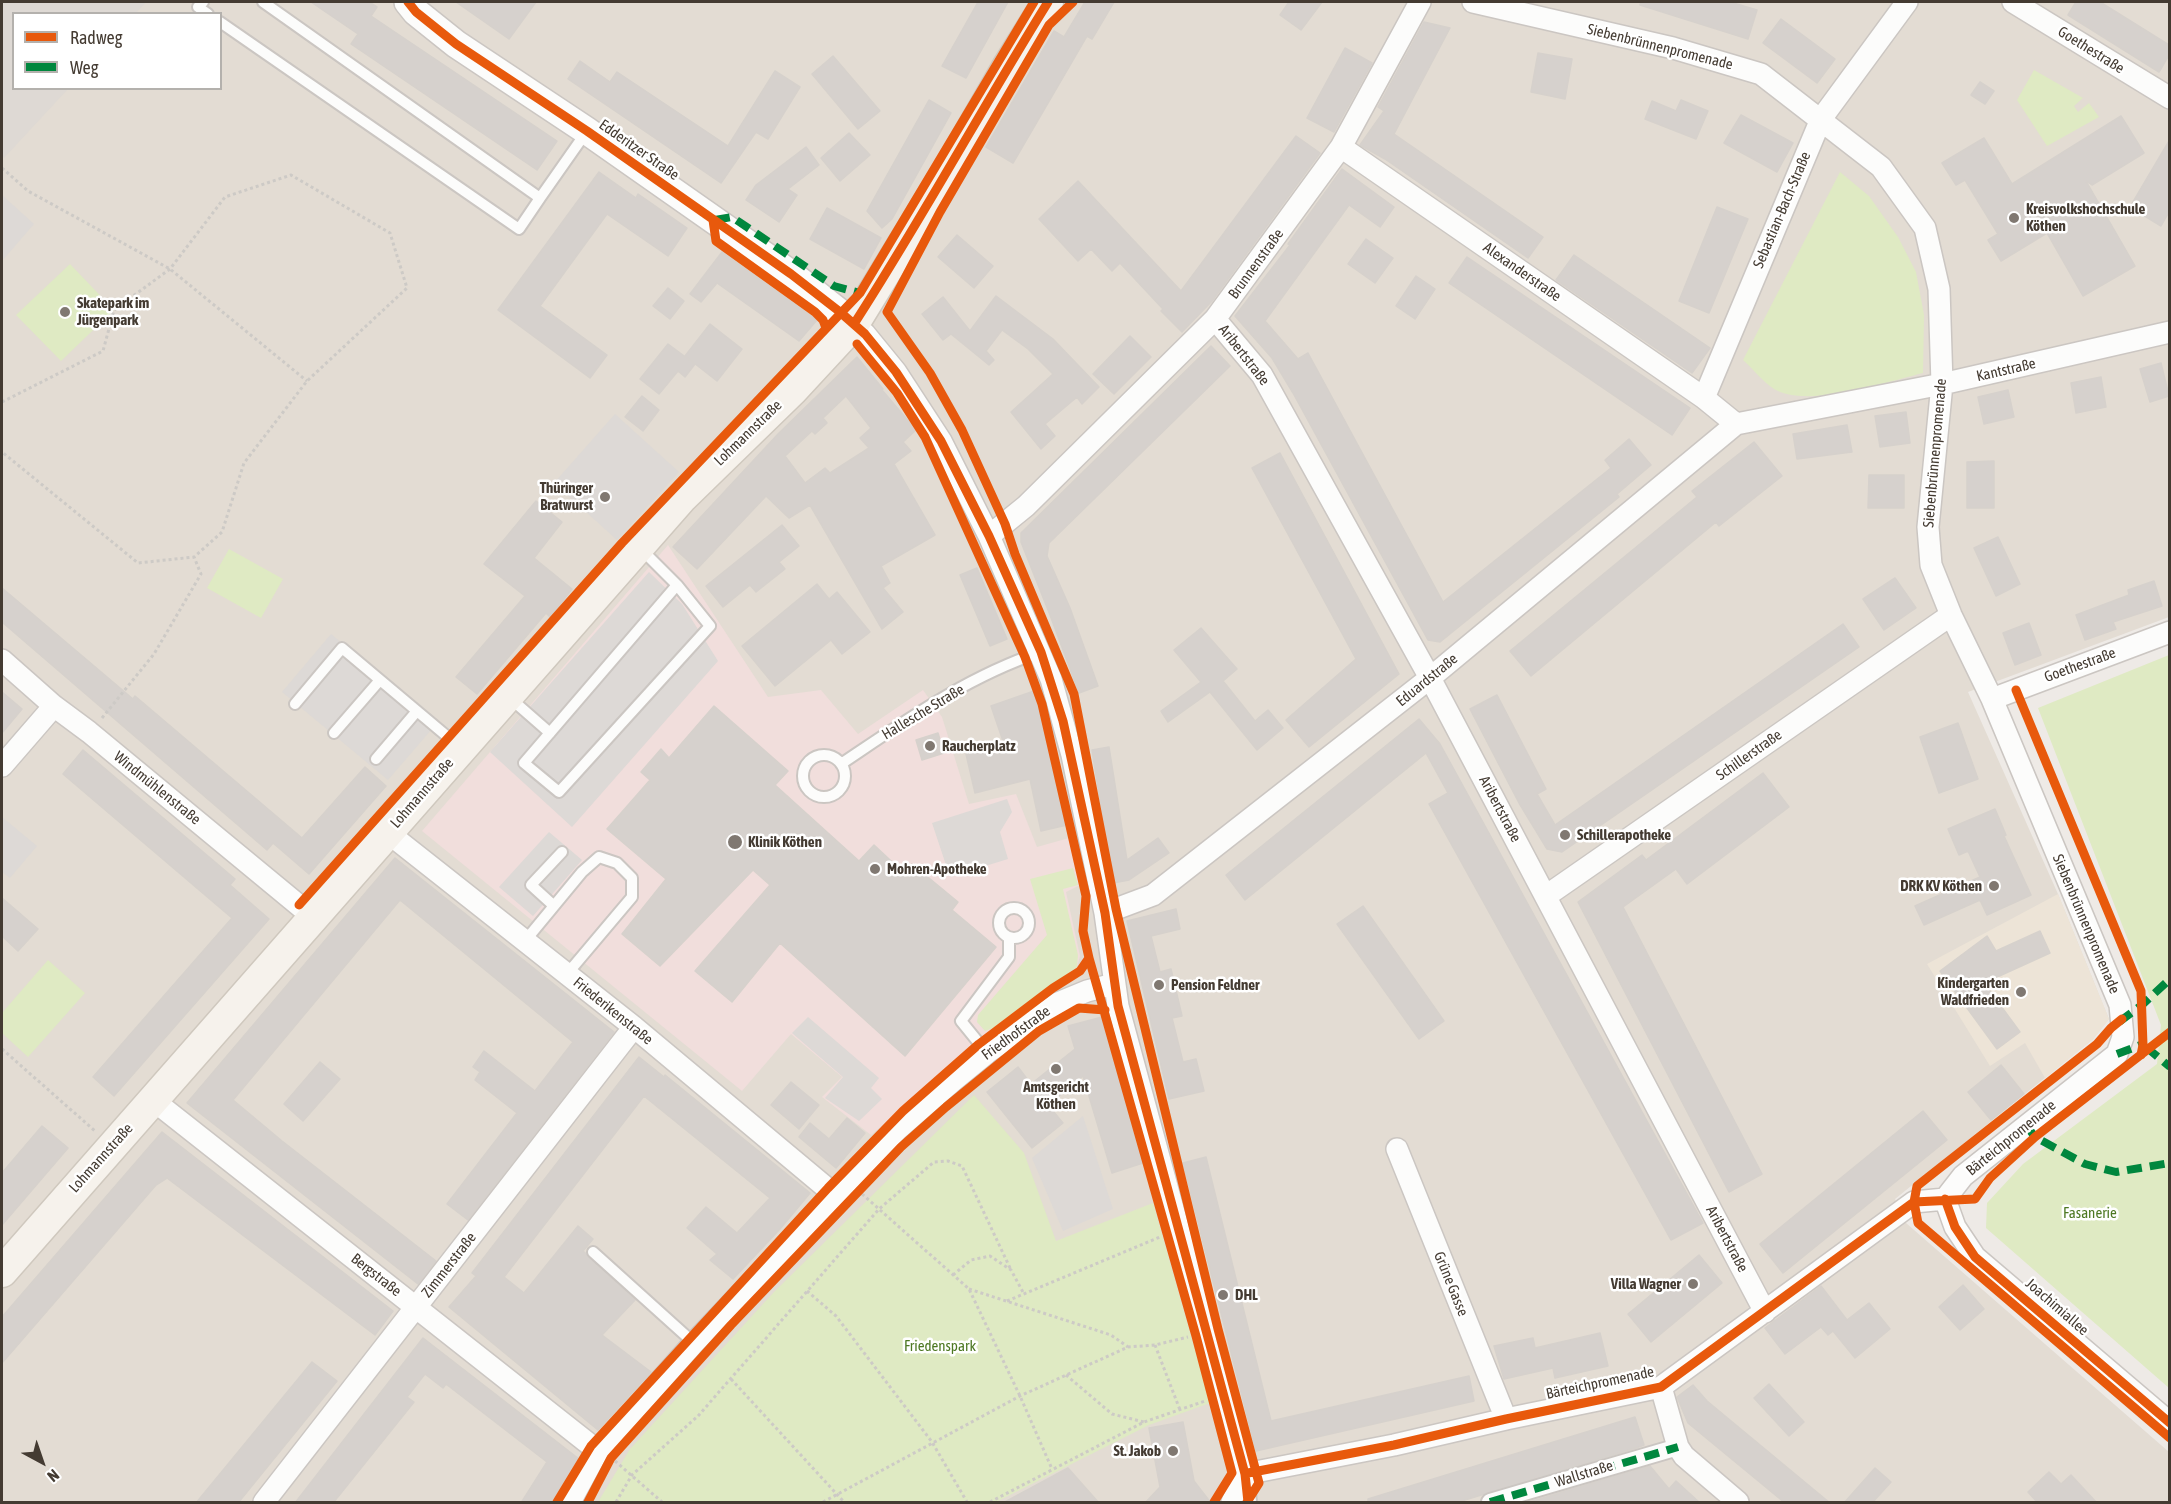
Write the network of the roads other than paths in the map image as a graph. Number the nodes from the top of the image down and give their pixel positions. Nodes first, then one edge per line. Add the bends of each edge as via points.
1 (203, 2) edge
2 (263, 2) edge
3 (408, 2) edge
4 (1048, 2) edge
5 (1420, 2) edge
6 (1473, 2) edge
7 (1907, 2) edge
8 (2013, 2) edge
9 (205, 12) edge
10 (222, 23) edge
11 (2169, 98) edge
12 (1821, 119) junction
13 (587, 131) junction
14 (1341, 147) junction
15 (540, 198) junction
16 (1215, 319) junction
17 (854, 324) junction
18 (2169, 332) edge
19 (1942, 384) junction
20 (1704, 398) junction
21 (1736, 424) junction
22 (989, 536) junction
23 (639, 546) junction
24 (677, 585) junction
25 (1951, 615) junction
26 (2169, 632) edge
27 (1041, 652) junction
28 (2, 660) edge
29 (1430, 678) junction
30 (380, 680) junction
31 (507, 696) junction
32 (1992, 699) junction
33 (295, 704) dead end
34 (54, 706) junction
35 (417, 711) junction
36 (334, 733) dead end
37 (550, 733) junction
38 (461, 748) junction
39 (376, 759) dead end
40 (841, 764) junction
41 (2, 766) edge
42 (387, 832) junction
43 (562, 852) dead end
44 (1546, 896) junction
45 (553, 905) junction
46 (1105, 913) junction
47 (313, 917) junction
48 (1009, 938) dead end
49 (525, 941) junction
50 (567, 974) junction
51 (1114, 984) junction
52 (2122, 1019) joint
53 (634, 1027) junction
54 (987, 1053) junction
55 (153, 1100) junction
56 (1397, 1149) dead end
57 (836, 1195) junction
58 (1945, 1199) junction
59 (593, 1252) dead end
60 (2, 1272) edge
61 (416, 1306) junction
62 (1765, 1312) junction
63 (694, 1343) junction
64 (1661, 1387) junction
65 (1506, 1419) junction
66 (2169, 1423) edge
67 (1678, 1447) junction
68 (604, 1455) junction
69 (1245, 1474) junction
70 (264, 1503) edge
71 (570, 1503) edge
72 (1232, 1503) edge
73 (1248, 1503) edge
74 (1490, 1503) edge
75 (1738, 1503) edge

1 - 9 lane via 198,7
2 - 15 lane
3 - 13 street, Edderitzer Straße via 456,44
4 - 17 main road, Lohmannstraße
5 - 14 street, Brunnenstraße
6 - 12 street, Siebenbrünnenpromenade via 1673,48 1761,74
7 - 12 street, Sebastian-Bach-Straße
8 - 11 street, Goethestraße
10 - 15 lane via 519,229
12 - 19 street, Siebenbrünnenpromenade via 1881,166 1924,228 1939,289
12 - 20 street, Sebastian-Bach-Straße
13 - 15 lane
13 - 17 street, Edderitzer Straße via 791,274
14 - 16 street, Brunnenstraße
14 - 20 street, Alexanderstraße
16 - 22 street, Brunnenstraße via 1026,506
16 - 29 street, Aribertstraße via 1262,375
17 - 22 street via 897,372 941,441
17 - 23 main road, Lohmannstraße
18 - 19 street, Kantstraße
19 - 21 street, Kantstraße
19 - 25 street, Siebenbrünnenpromenade via 1928,527 1931,565
20 - 21 street
21 - 29 street, Eduardstraße
22 - 27 street
23 - 24 lane
23 - 31 main road, Lohmannstraße
24 - 37 lane
24 - 37 lane via 710,626 560,792 524,764
25 - 32 street, Siebenbrünnenpromenade
25 - 44 street, Schillerstraße
26 - 32 street, Goethestraße
27 - 40 lane, Hallesche Straße via 941,697
27 - 46 street via 1064,720
28 - 34 street, Windmühlenstraße
29 - 44 street, Aribertstraße
29 - 46 street, Eduardstraße via 1153,895
30 - 33 lane via 342,648
30 - 35 lane
30 - 36 lane
31 - 37 lane
31 - 38 main road, Lohmannstraße
32 - 52 street, Siebenbrünnenpromenade via 2120,1005
34 - 41 street
34 - 47 street, Windmühlenstraße
35 - 38 lane
35 - 39 lane
38 - 42 main road, Lohmannstraße
40 - 40 lane via 836,758 821,755 809,761 803,771 803,783 809,792 820,798 831,797 841,789 846,775
42 - 47 main road, Lohmannstraße
42 - 49 street, Friederikenstraße
43 - 45 lane via 531,885
44 - 62 street, Aribertstraße
45 - 49 lane
45 - 50 lane via 599,857 617,863 632,878 632,897
46 - 51 street
47 - 55 main road, Lohmannstraße
48 - 54 lane via 1009,957 961,1021
49 - 50 street, Friederikenstraße
50 - 53 street, Friederikenstraße
51 - 54 street, Friedhofstraße via 1058,1003
51 - 69 street
52 - 58 street, Bärteichpromenade via 2123,1037 2117,1054 1963,1176
53 - 57 street, Friederikenstraße
53 - 61 street, Zimmerstraße
54 - 57 street, Friedhofstraße via 898,1130
55 - 60 main road, Lohmannstraße
55 - 61 street, Bergstraße
56 - 65 street, Grüne Gasse
57 - 63 street, Friedhofstraße
58 - 62 street, Bärteichpromenade via 1914,1202
58 - 66 street, Joachimiallee via 1955,1227 1975,1257
59 - 63 lane
61 - 68 street, Bergstraße
61 - 70 street, Zimmerstraße
62 - 64 street, Bärteichpromenade
63 - 68 street, Friedhofstraße
64 - 65 street, Bärteichpromenade
64 - 67 street
65 - 69 street, Bärteichpromenade
67 - 74 street, Wallstraße
67 - 75 street
68 - 71 street, Friedhofstraße
69 - 72 street
69 - 73 street

